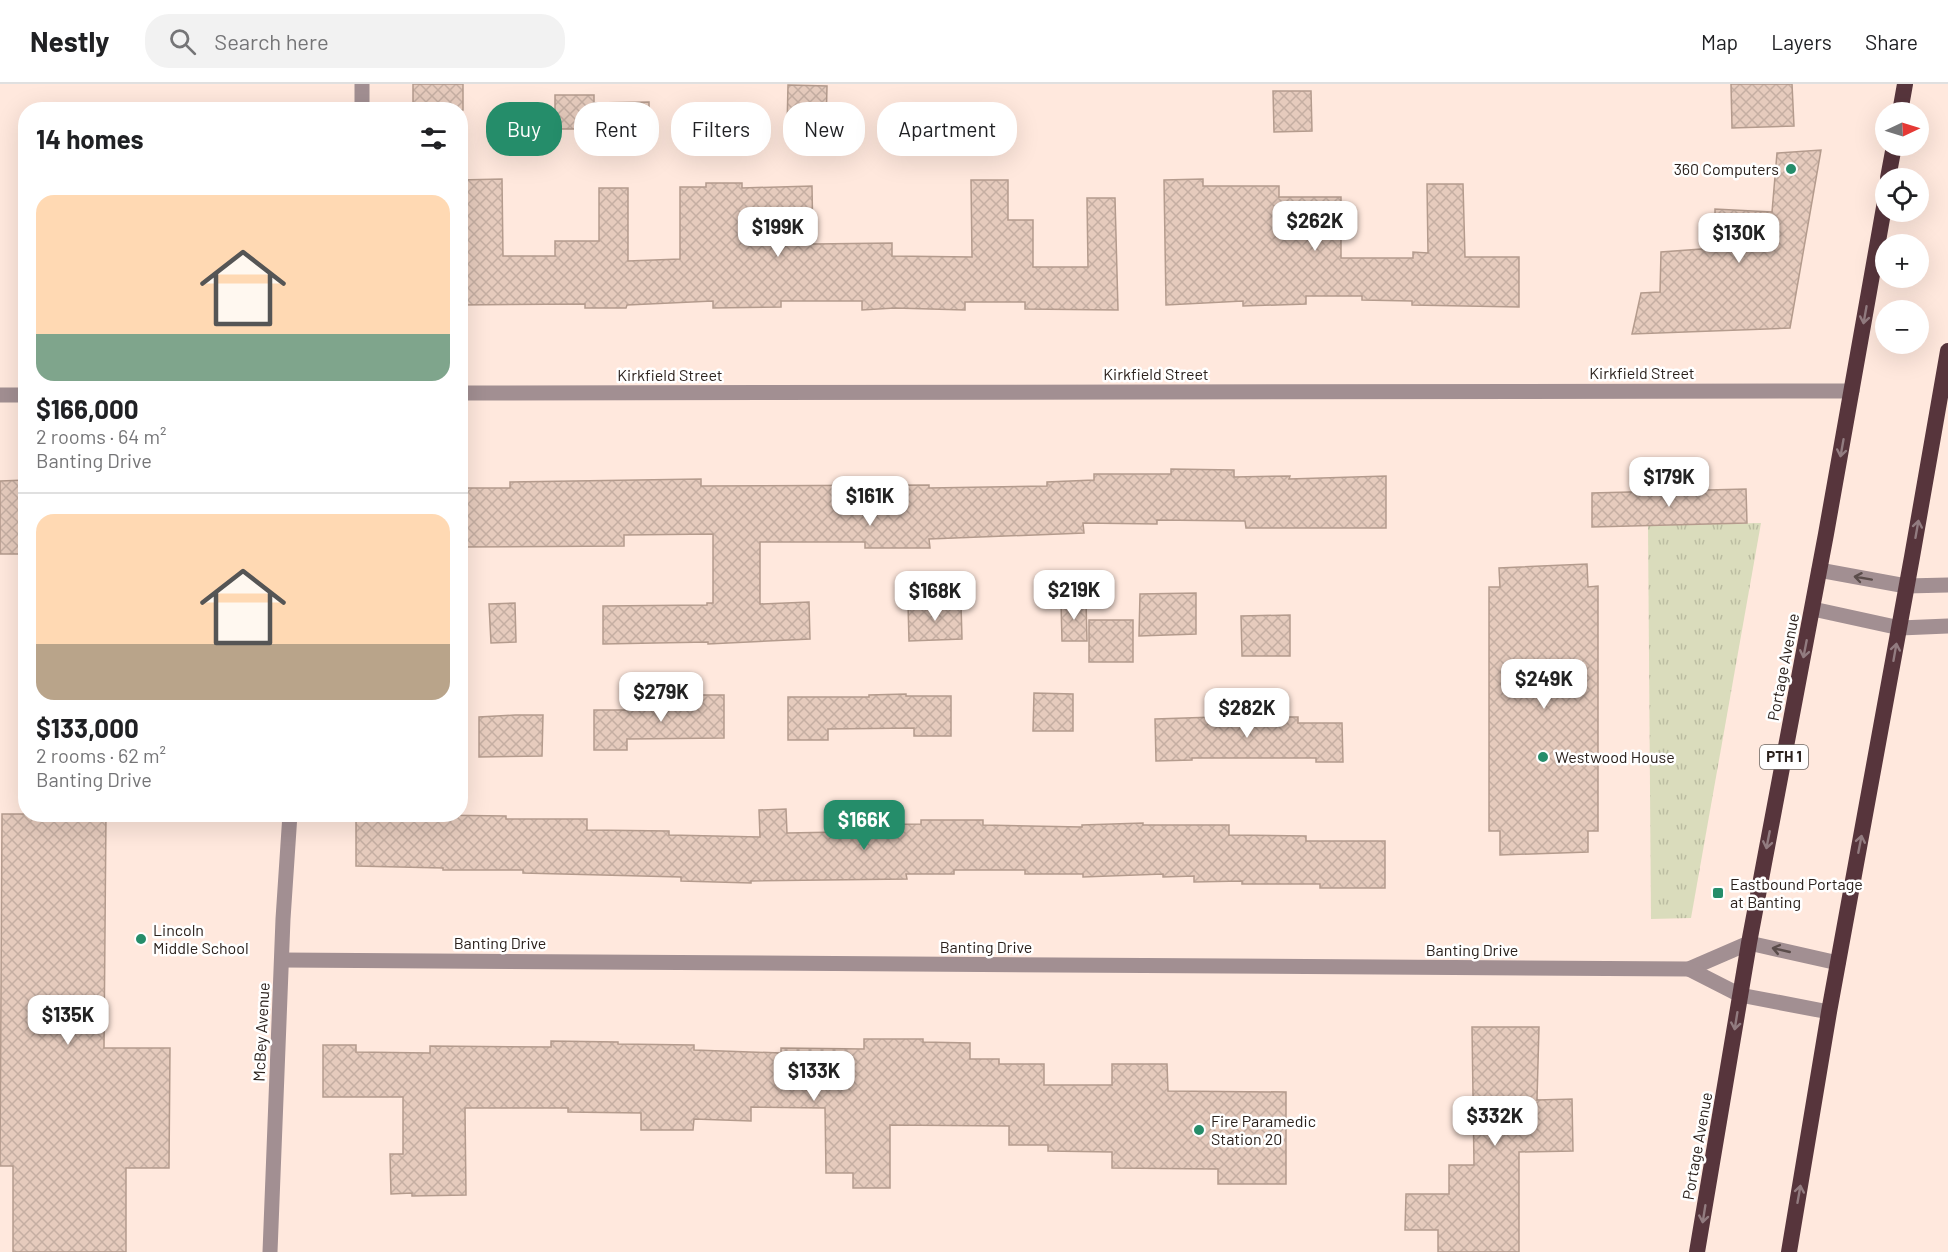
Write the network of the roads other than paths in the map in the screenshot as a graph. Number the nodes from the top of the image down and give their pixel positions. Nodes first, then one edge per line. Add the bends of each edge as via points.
1 (362, 84) edge
2 (1905, 84) edge
3 (362, 102) edge
4 (1902, 102) edge
5 (1881, 222) edge
6 (1948, 351) edge
7 (1852, 391) junction
8 (468, 393) edge
9 (0, 395) edge
10 (18, 395) edge
11 (1819, 570) junction
12 (1948, 585) edge
13 (1906, 586) junction
14 (1813, 609) junction
15 (1948, 626) edge
16 (1900, 628) junction
17 (289, 822) edge
18 (1749, 943) junction
19 (282, 960) junction
20 (1838, 963) junction
21 (1689, 969) junction
22 (1740, 995) junction
23 (1829, 1012) junction
24 (270, 1252) edge
25 (1697, 1252) edge
26 (1789, 1252) edge

1 - 3 street
2 - 4 highway
5 -> 7 highway, Portage Avenue / PTH 1
13 -> 6 highway
7 - 8 street, Kirkfield Street
7 -> 11 highway, Portage Avenue / PTH 1
9 - 10 street
13 -> 11 street
11 - 14 highway, Portage Avenue / PTH 1
12 - 13 street
13 - 16 highway
14 - 16 street
14 -> 18 highway, Portage Avenue / PTH 1
15 - 16 street
20 -> 16 highway
17 - 19 street, McBey Avenue
20 -> 18 street
18 - 21 street, Banting Drive
18 - 22 highway, Portage Avenue / PTH 1
19 - 21 street, Banting Drive
19 - 24 street, McBey Avenue
20 - 23 highway
21 - 22 street, Banting Drive
22 - 23 street, Banting Drive
22 -> 25 highway, Portage Avenue / PTH 1
26 -> 23 highway

